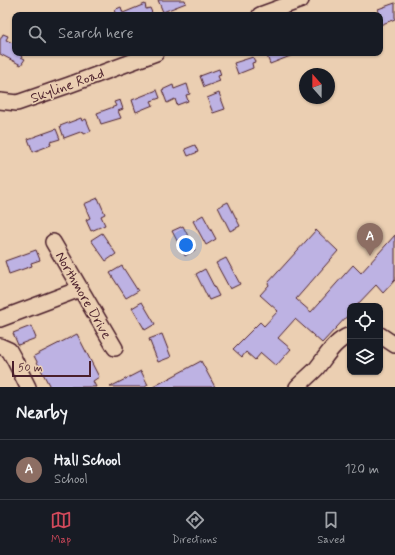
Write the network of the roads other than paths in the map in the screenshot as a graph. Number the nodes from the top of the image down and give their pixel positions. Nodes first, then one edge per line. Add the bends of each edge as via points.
1 (301, 0) edge
2 (268, 12) edge
3 (148, 56) edge
4 (0, 101) edge
5 (53, 242) dead end
6 (80, 289) junction
7 (0, 319) edge
8 (347, 336) edge
9 (383, 337) edge
10 (395, 345) edge
11 (0, 346) edge
12 (115, 348) dead end
13 (28, 387) edge
14 (297, 387) edge

1 - 2 street
3 - 4 street, Skyline Road via 18,103
5 - 6 street, Northmore Drive
6 - 7 street
6 - 12 street, Northmore Drive
8 - 14 street via 332,348
9 - 10 street
11 - 13 street via 9,350

